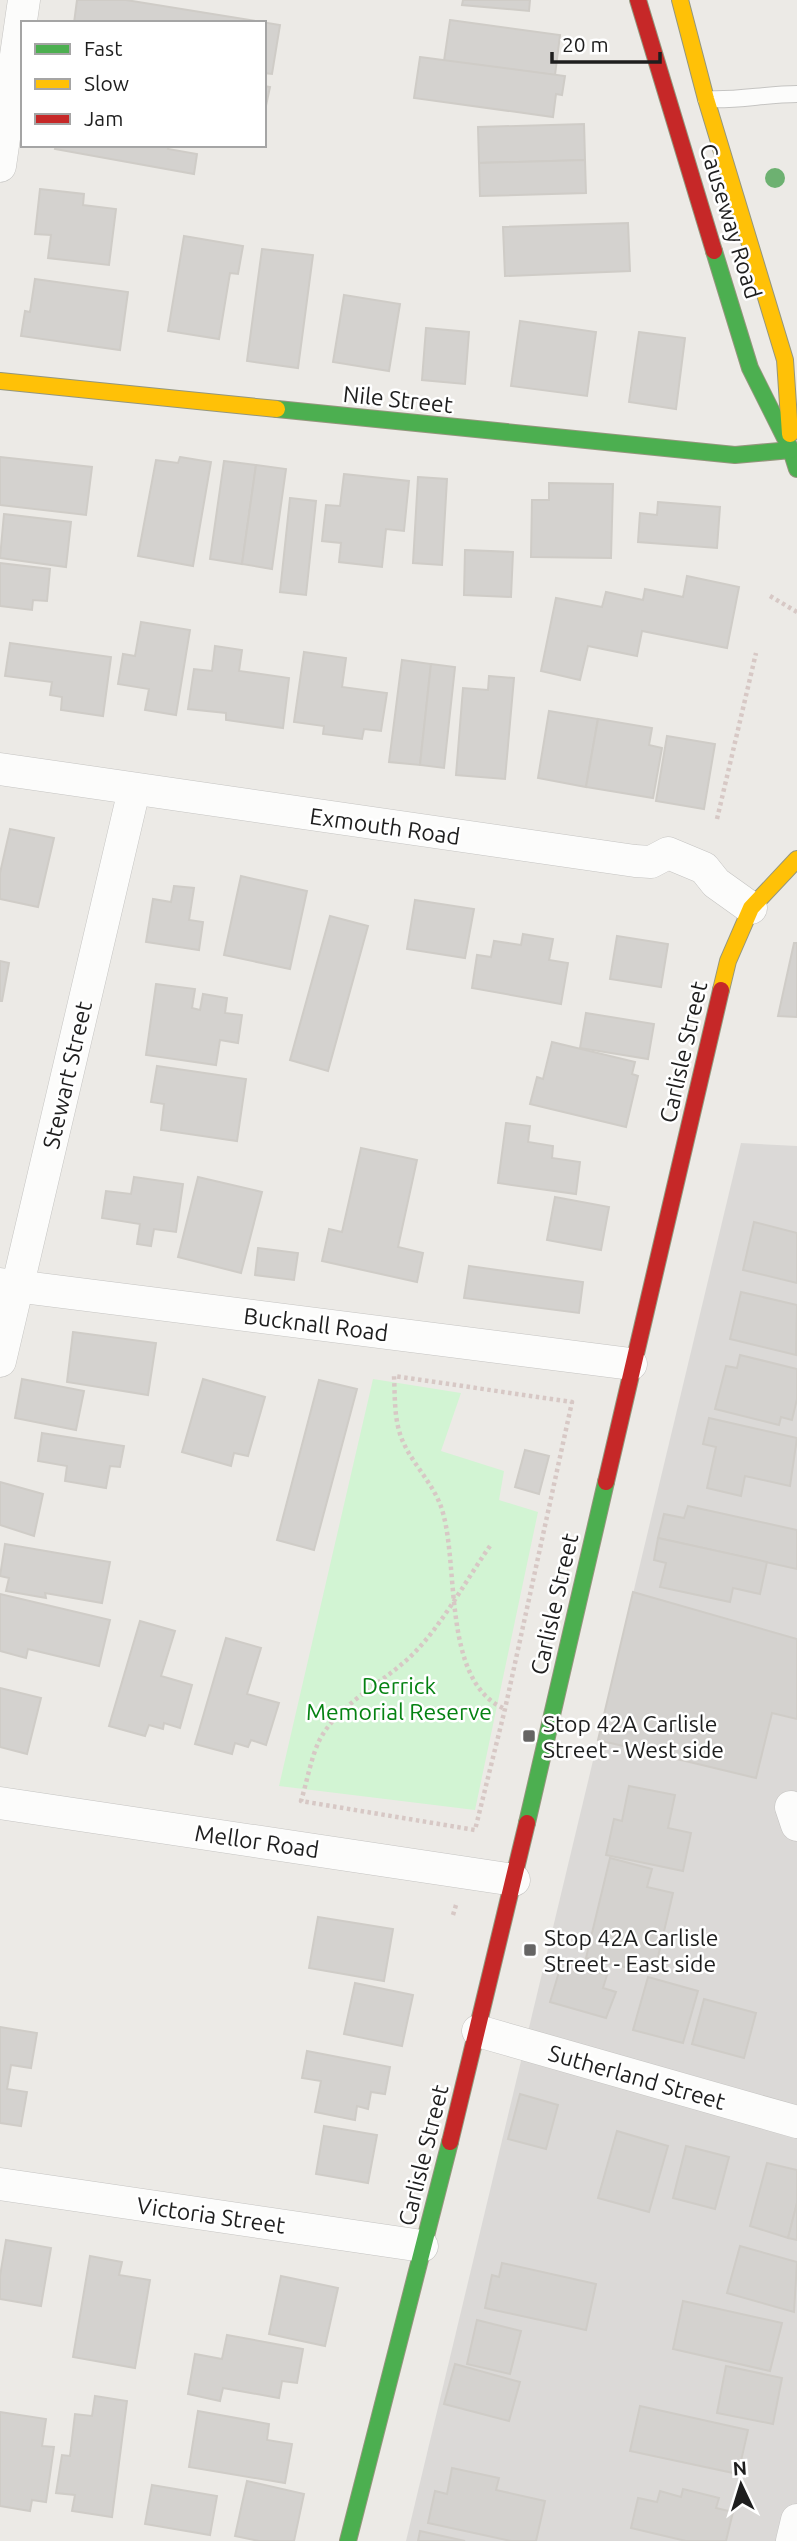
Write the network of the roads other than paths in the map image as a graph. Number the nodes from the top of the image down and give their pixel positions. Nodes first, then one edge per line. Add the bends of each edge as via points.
1 (24, 0) edge
2 (638, 0) edge
3 (680, 0) edge
4 (797, 94) edge
5 (706, 99) junction
6 (674, 109) junction
7 (0, 166) edge
8 (0, 381) edge
9 (791, 450) junction
10 (797, 469) edge
11 (0, 769) edge
12 (134, 790) junction
13 (797, 859) edge
14 (751, 908) junction
15 (9, 1286) edge
16 (0, 1361) edge
17 (631, 1364) junction
18 (0, 1803) edge
19 (514, 1880) junction
20 (478, 2031) junction
21 (797, 2122) edge
22 (0, 2184) edge
23 (422, 2246) junction
24 (797, 2520) edge
25 (348, 2541) edge
26 (792, 2541) edge

1 - 7 street
2 - 6 street, Causeway Road
3 - 5 street, Causeway Road
4 - 5 lane
5 - 6 lane
5 - 9 street, Causeway Road via 785,360
6 - 9 street, Causeway Road via 750,368
8 - 9 street, Nile Street via 735,455
9 - 10 street, Causeway Road
11 - 12 street, Exmouth Road
12 - 14 street, Exmouth Road via 635,861 651,862 668,853 704,868 716,883
12 - 15 street, Stewart Street
13 - 14 street, Carlisle Street
14 - 17 street, Carlisle Street via 728,961
15 - 16 street, Stewart Street
15 - 17 street, Bucknall Road
17 - 19 street, Carlisle Street
18 - 19 street, Mellor Road
19 - 20 street, Carlisle Street
20 - 21 street, Sutherland Street
20 - 23 street, Carlisle Street
22 - 23 street, Victoria Street
23 - 25 street, Carlisle Street
24 - 26 street

